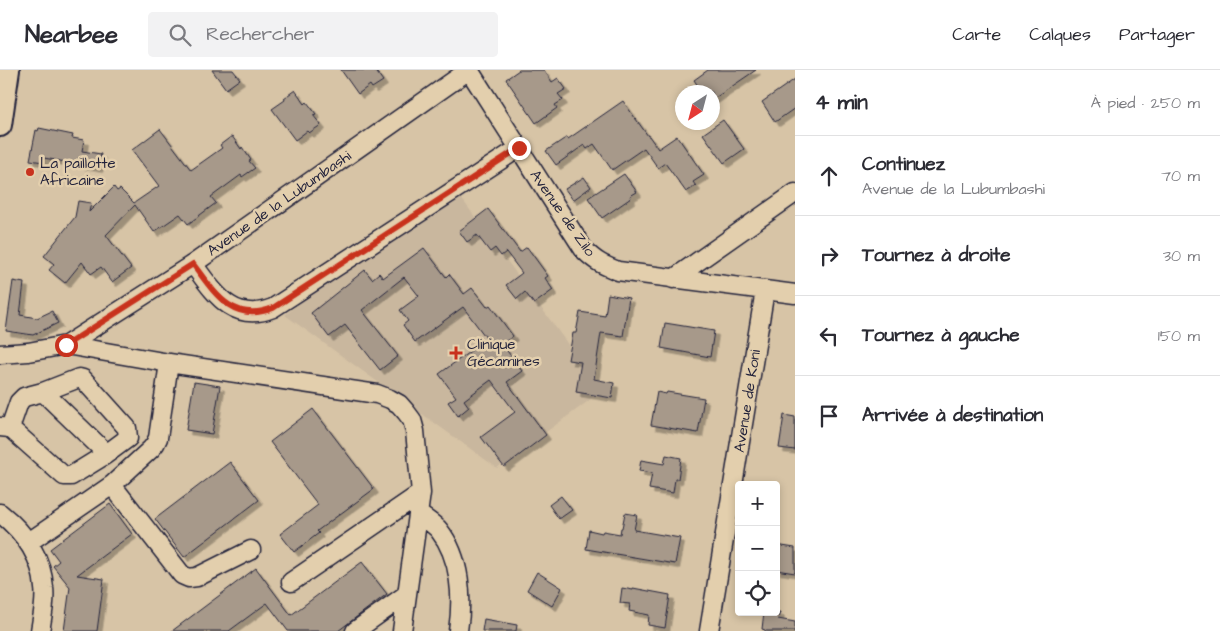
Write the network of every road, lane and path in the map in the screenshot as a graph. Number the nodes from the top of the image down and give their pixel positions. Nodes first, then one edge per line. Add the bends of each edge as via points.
1 (8, 70) edge
2 (469, 70) edge
3 (0, 125) edge
4 (519, 148) junction
5 (795, 193) edge
6 (193, 264) junction
7 (673, 279) junction
8 (765, 290) junction
9 (795, 294) edge
10 (66, 345) junction
11 (0, 354) edge
12 (169, 363) junction
13 (43, 392) junction
14 (5, 428) edge
15 (105, 455) junction
16 (112, 485) junction
17 (420, 493) junction
18 (0, 513) edge
19 (418, 513) junction
20 (29, 542) junction
21 (252, 550) dead end
22 (291, 582) dead end
23 (407, 594) junction
24 (40, 631) edge
25 (355, 631) edge
26 (402, 631) edge
27 (458, 631) edge
28 (709, 631) edge

1 - 3 main road
2 - 4 street, Avenue de Zilo
2 - 6 street, Avenue de la Lubumbashi
4 - 6 street via 273,308 256,312 232,308 214,293
4 - 7 street, Avenue de Zilo via 584,250 594,260 618,271
5 - 7 street
6 - 10 street, Avenue de la Lubumbashi
7 - 8 street, Avenue de Zilo
8 - 9 street, Avenue de Zilo
8 - 28 street, Avenue de Koni
10 - 11 street, Avenue de la Lubumbashi
10 - 12 street
12 - 16 street via 158,438 151,449
12 - 17 street via 377,394 390,399 399,404 412,420
13 - 14 street via 24,397
13 - 15 street
13 - 15 street via 83,379 127,428 128,438
14 - 15 street via 64,476 71,476
16 - 20 street
16 - 21 street via 182,575 197,577
17 - 19 street
17 - 22 street
18 - 20 street
19 - 23 street
19 - 27 street via 439,529 458,571
20 - 24 street via 45,589
23 - 25 street
23 - 26 street

